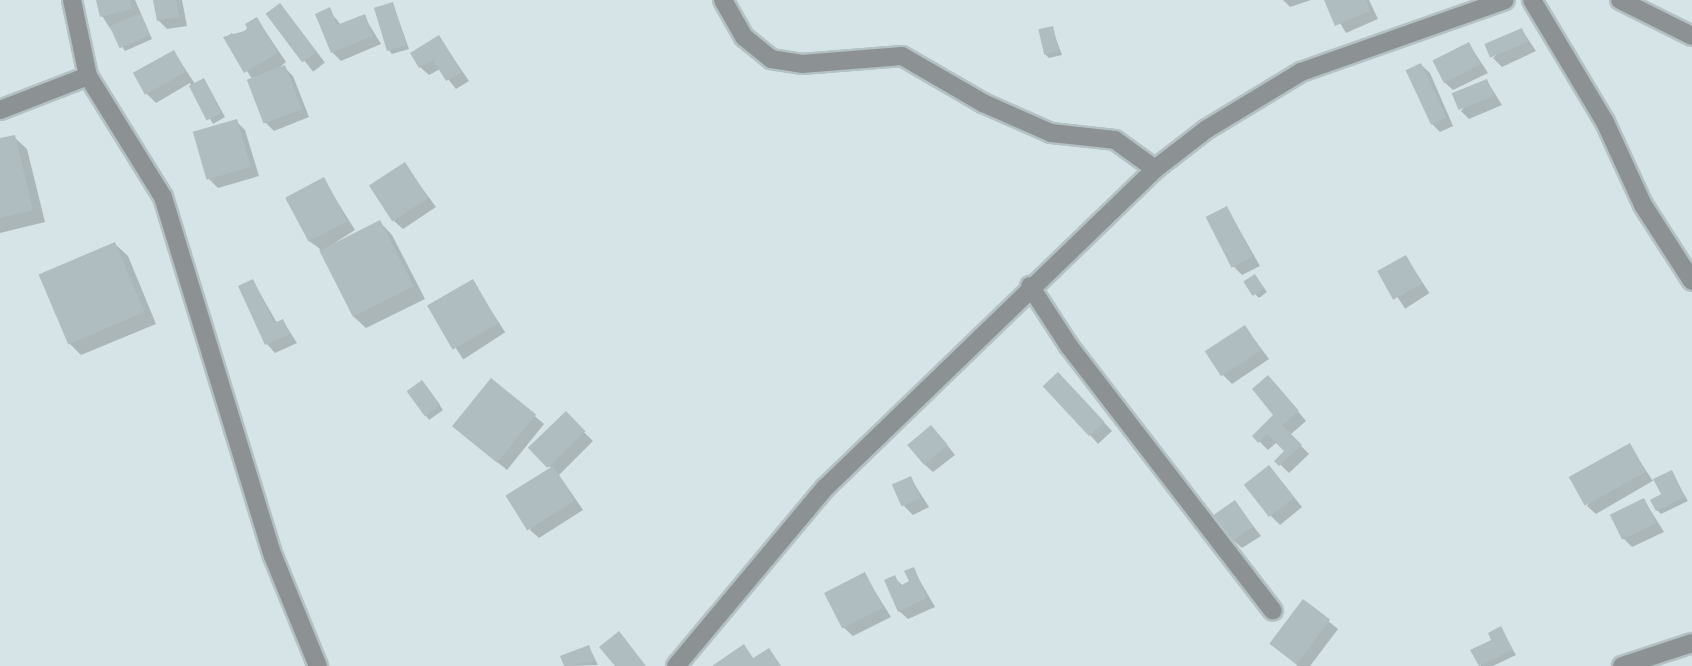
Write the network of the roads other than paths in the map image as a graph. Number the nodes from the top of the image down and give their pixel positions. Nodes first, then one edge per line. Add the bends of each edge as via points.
1 (72, 0) edge
2 (723, 0) edge
3 (1504, 0) edge
4 (1620, 0) edge
5 (1537, 1) edge
6 (1692, 36) edge
7 (88, 76) junction
8 (0, 110) edge
9 (1155, 169) junction
10 (1692, 281) edge
11 (1030, 286) junction
12 (1273, 611) dead end
13 (1692, 643) edge
14 (683, 663) edge
15 (318, 666) edge
16 (1622, 666) edge

1 - 7 street
2 - 9 street via 744,37 771,60 803,64 902,56 983,103 1051,133 1115,140
3 - 9 street via 1301,72 1207,129
4 - 6 street
5 - 10 street via 1605,122 1643,205
7 - 8 street
7 - 15 street via 163,197 273,556
9 - 11 street
11 - 12 street via 1069,346
11 - 14 street via 825,488
13 - 16 street

